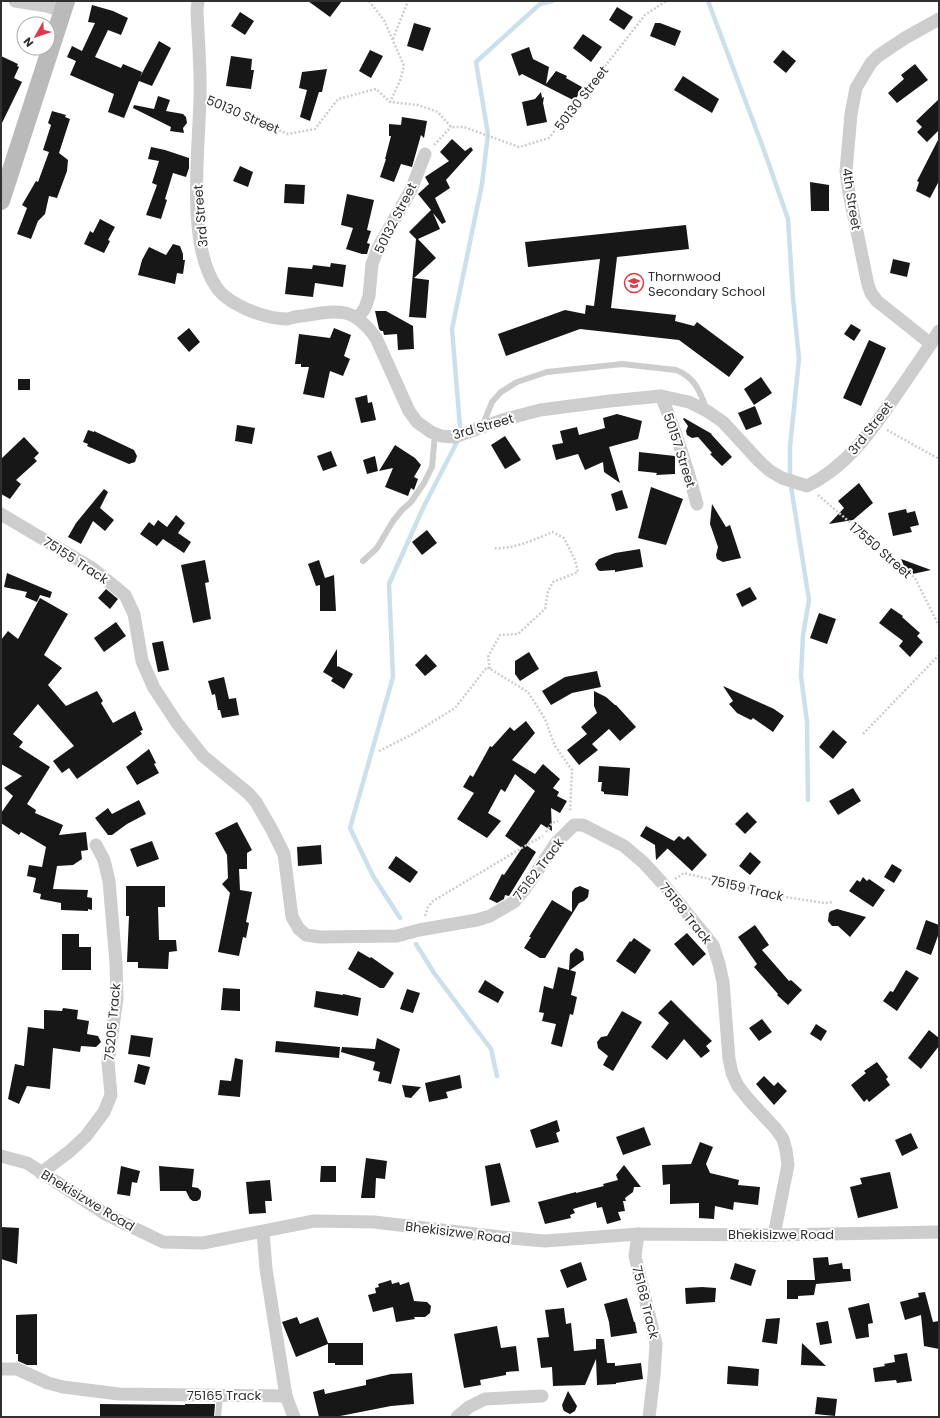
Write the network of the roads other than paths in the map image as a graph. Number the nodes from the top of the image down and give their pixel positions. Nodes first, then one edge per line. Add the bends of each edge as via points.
1 (15, 1) edge
2 (198, 1) edge
3 (64, 6) edge
4 (939, 19) edge
5 (425, 154) road end
6 (1, 200) edge
7 (358, 318) junction
8 (939, 331) edge
9 (930, 344) junction
10 (661, 396) junction
11 (707, 411) junction
12 (481, 428) junction
13 (435, 434) junction
14 (697, 504) dead end
15 (1, 514) edge
16 (363, 562) dead end
17 (572, 821) joint
18 (96, 845) dead end
19 (419, 930) joint
20 (1, 1156) edge
21 (41, 1173) junction
22 (264, 1232) junction
23 (939, 1232) edge
24 (638, 1234) junction
25 (774, 1235) junction
26 (1, 1368) edge
27 (220, 1395) junction
28 (286, 1396) junction
29 (542, 1396) dead end
30 (218, 1417) edge
31 (294, 1417) edge
32 (457, 1417) edge
33 (649, 1417) edge

1 - 3 street
2 - 7 street, 3rd Street via 200,96 196,192 200,242 208,270 217,288 237,304 263,317 287,319 333,311
3 - 6 street
4 - 9 street, 4th Street via 905,38 871,63 856,88 846,155 849,193 871,294 877,302
5 - 7 street, 50132 Street via 411,190 378,248 372,264 369,296
7 - 13 street, 3rd Street via 376,338 409,411 417,422
8 - 9 street, 3rd Street
9 - 11 street, 3rd Street via 861,444 822,479 807,486 770,471 723,422
10 - 11 street, 3rd Street via 689,402
10 - 12 street, 3rd Street via 540,410
10 - 14 street, 50157 Street via 674,425
11 - 12 lane via 698,387 682,372 622,364 547,372 517,382 501,392 492,402
12 - 13 street, 3rd Street via 455,437
13 - 16 lane via 432,467 424,483 393,521 377,548
15 - 19 street, 75155 Track via 92,568 125,595 134,614 145,671 154,688 203,756 248,793 272,830 284,854 292,917 299,929 306,935 320,937 397,936
17 - 19 street, 75162 Track via 514,902 501,911 477,920
17 - 25 street, 75158 Track via 624,846 644,863 713,945 724,982 732,1073 738,1086 783,1139 788,1165
18 - 21 street, 75205 Track via 104,860 109,881 116,963 117,998 108,1062 110,1094 104,1112 86,1136
20 - 21 street, Bhekisizwe Road via 27,1164
21 - 22 street, Bhekisizwe Road via 107,1215 163,1242 203,1243
22 - 24 street, Bhekisizwe Road via 314,1221 374,1222 545,1241
22 - 28 street via 266,1269
23 - 25 street, Bhekisizwe Road
24 - 25 street, Bhekisizwe Road
24 - 33 street, 75168 Track via 635,1256 656,1344
26 - 27 street, 75165 Track via 17,1369 63,1387 118,1394
27 - 28 street, 75165 Track
27 - 30 lane
28 - 31 street
29 - 32 street via 485,1399

